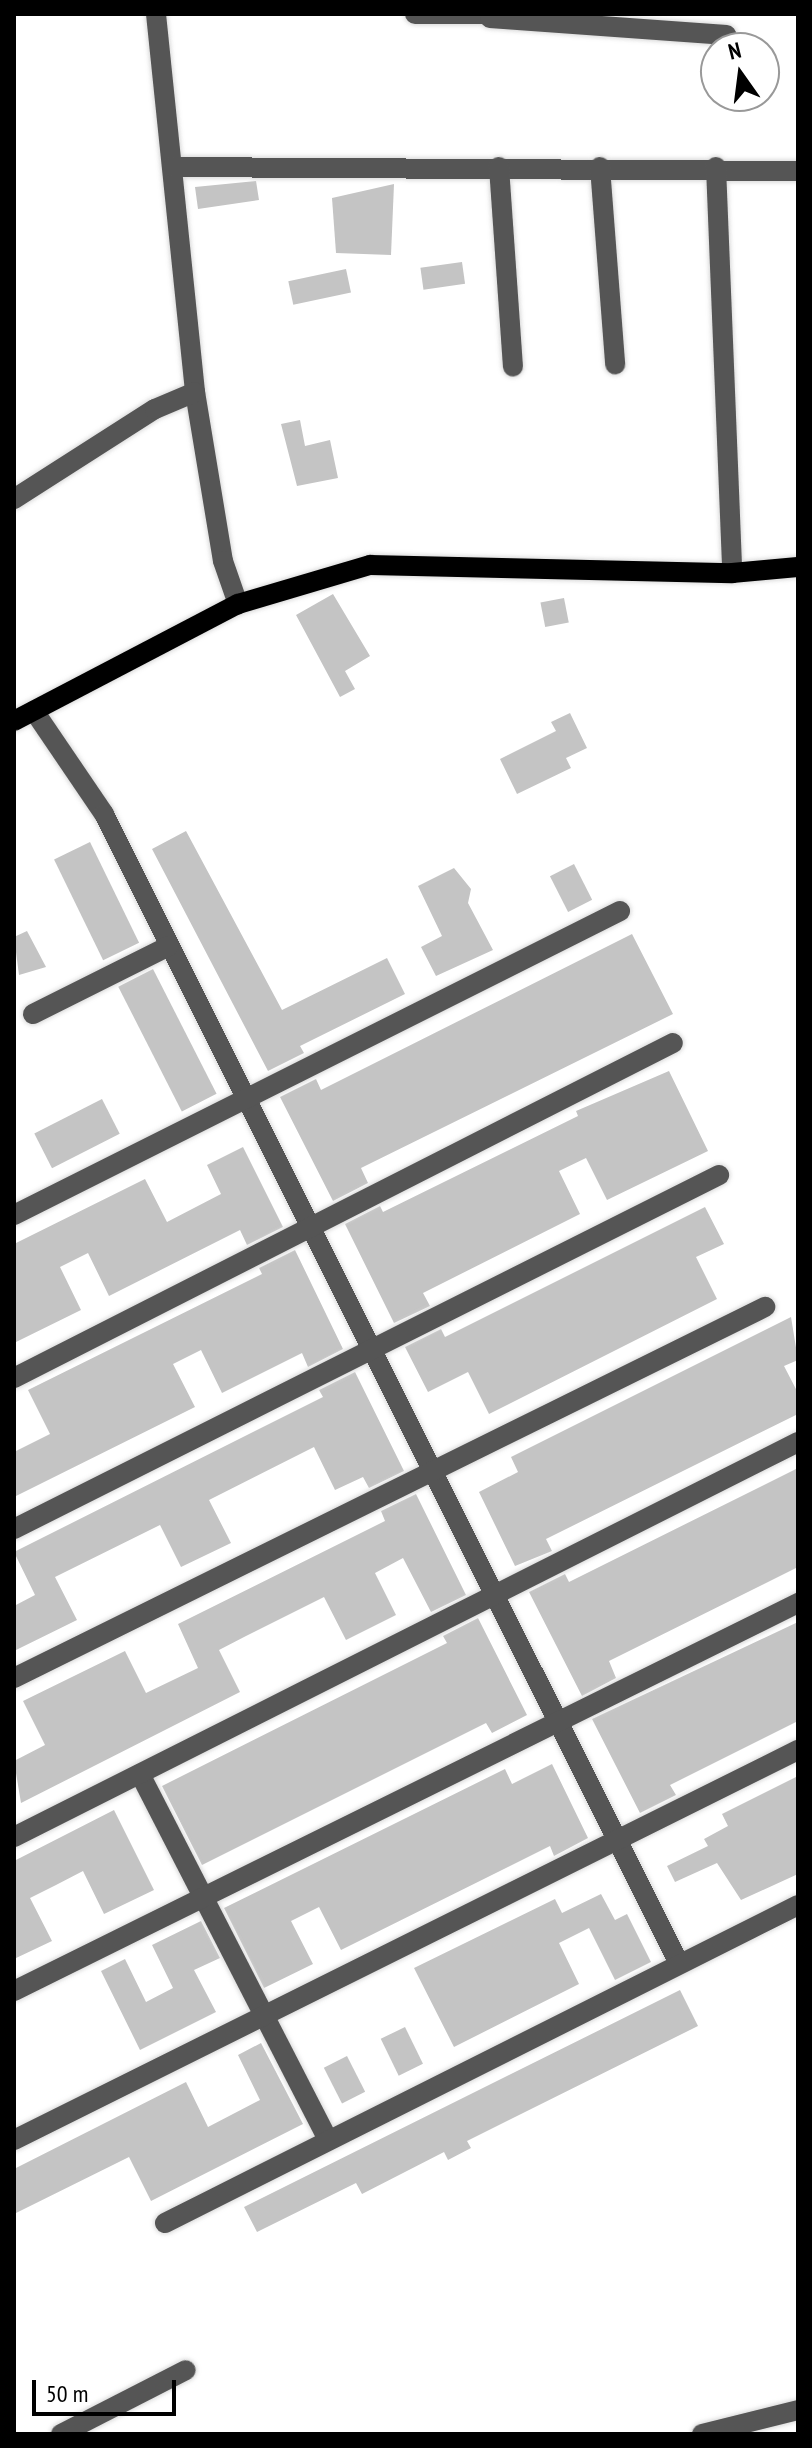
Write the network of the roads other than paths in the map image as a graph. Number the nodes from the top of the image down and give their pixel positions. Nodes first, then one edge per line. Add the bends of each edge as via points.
1 (156, 14) edge
2 (415, 14) edge
3 (490, 16) edge
4 (700, 33) edge
5 (173, 167) junction
6 (499, 167) junction
7 (600, 167) junction
8 (716, 167) junction
9 (798, 171) edge
10 (615, 364) dead end
11 (513, 367) dead end
12 (195, 392) junction
13 (14, 499) edge
14 (798, 567) edge
15 (732, 573) junction
16 (238, 604) junction
17 (34, 711) junction
18 (14, 721) edge
19 (620, 911) dead end
20 (169, 946) junction
21 (33, 1014) dead end
22 (673, 1043) dead end
23 (244, 1099) junction
24 (719, 1175) dead end
25 (14, 1215) edge
26 (308, 1229) junction
27 (765, 1307) dead end
28 (369, 1351) junction
29 (14, 1378) edge
30 (798, 1442) edge
31 (429, 1473) junction
32 (14, 1529) edge
33 (490, 1597) junction
34 (798, 1603) edge
35 (14, 1678) edge
36 (555, 1723) junction
37 (798, 1750) edge
38 (140, 1774) junction
39 (14, 1837) edge
40 (615, 1841) junction
41 (203, 1898) junction
42 (798, 1905) edge
43 (679, 1964) junction
44 (14, 1991) edge
45 (264, 2015) junction
46 (14, 2140) edge
47 (328, 2140) junction
48 (165, 2223) dead end
49 (186, 2370) dead end
50 (798, 2410) edge
51 (61, 2434) edge
52 (702, 2434) edge

1 - 5 street
2 - 3 street
3 - 4 street
5 - 6 street
5 - 12 street
6 - 7 street
6 - 11 street
7 - 8 street
7 - 10 street
8 - 9 street
8 - 15 street
12 - 13 street via 155,409
12 - 16 street via 223,561
14 - 15 main road
15 - 16 main road via 370,565
16 - 17 main road
17 - 18 main road
17 - 20 street via 104,814
19 - 23 street
20 - 21 street
20 - 23 street
22 - 26 street
23 - 25 street
23 - 26 street
24 - 28 street
26 - 28 street
26 - 29 street
27 - 31 street
28 - 31 street
28 - 32 street
30 - 33 street
31 - 33 street
31 - 35 street
33 - 36 street
33 - 38 street
34 - 36 street
36 - 40 street
36 - 41 street
37 - 40 street
38 - 39 street
38 - 41 street
40 - 43 street
40 - 45 street
41 - 44 street
41 - 45 street
42 - 43 street
43 - 47 street
45 - 46 street
45 - 47 street
47 - 48 street
49 - 51 street
50 - 52 street

